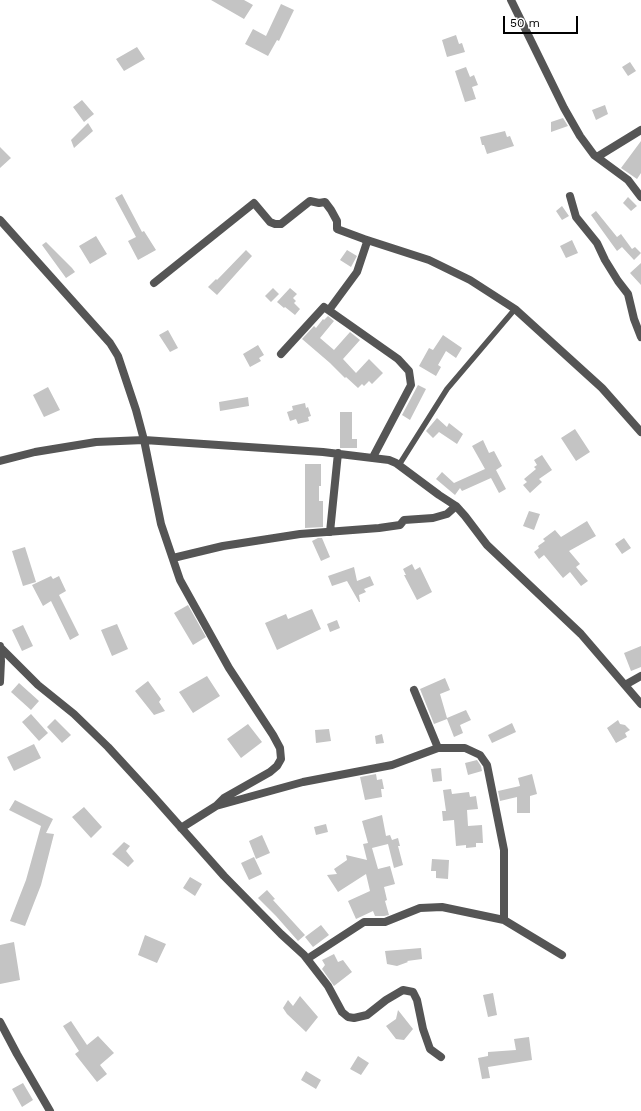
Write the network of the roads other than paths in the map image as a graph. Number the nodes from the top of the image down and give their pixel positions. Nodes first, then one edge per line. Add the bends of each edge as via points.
1 (511, 0) edge
2 (641, 130) edge
3 (597, 157) junction
4 (570, 196) dead end
5 (641, 197) edge
6 (0, 220) edge
7 (364, 239) junction
8 (154, 283) dead end
9 (515, 309) junction
10 (329, 310) junction
11 (641, 337) edge
12 (281, 354) dead end
13 (641, 432) edge
14 (144, 440) junction
15 (338, 453) junction
16 (373, 457) junction
17 (0, 461) edge
18 (399, 465) junction
19 (456, 506) junction
20 (330, 532) junction
21 (172, 558) junction
22 (0, 643) edge
23 (0, 647) edge
24 (641, 676) edge
25 (0, 682) edge
26 (625, 685) junction
27 (414, 690) dead end
28 (641, 704) edge
29 (438, 748) junction
30 (216, 806) junction
31 (181, 828) junction
32 (504, 920) junction
33 (562, 955) dead end
34 (307, 959) junction
35 (0, 1022) edge
36 (441, 1057) dead end
37 (50, 1111) edge

1 - 3 street via 564,108 580,136
2 - 3 street
3 - 5 street via 628,180
4 - 11 street via 576,217 597,242 605,260 628,294
6 - 14 street via 110,343 118,356
7 - 8 street via 337,229 337,221 325,202 310,201 281,224 270,222 254,203
7 - 9 street via 436,263 470,280
7 - 10 street via 367,242 357,272
9 - 13 street via 602,388
9 - 18 lane via 447,389
10 - 12 street via 324,307
10 - 16 street via 398,359 409,371 411,385
14 - 15 street
14 - 17 street via 96,442 35,452
14 - 21 street via 161,524
15 - 16 street
15 - 20 street
16 - 18 street
18 - 19 street
19 - 20 street via 447,514 433,518 404,520 400,525
19 - 26 street via 487,545 581,634
20 - 21 street via 223,546
21 - 30 street via 180,580 229,668 280,748 281,760 277,766 224,798
22 - 23 street
23 - 25 street
23 - 31 street via 38,685 74,714 108,747
24 - 26 street
26 - 28 street
27 - 29 street
29 - 30 street via 392,765 303,782
29 - 32 street via 465,748 480,754 487,765 504,850
30 - 31 street
31 - 34 street via 224,876
32 - 33 street
32 - 34 street via 442,907 420,908 385,922 364,922
34 - 36 street via 328,986 342,1012 348,1017 367,1015 403,990 413,992 430,1050
35 - 37 street

